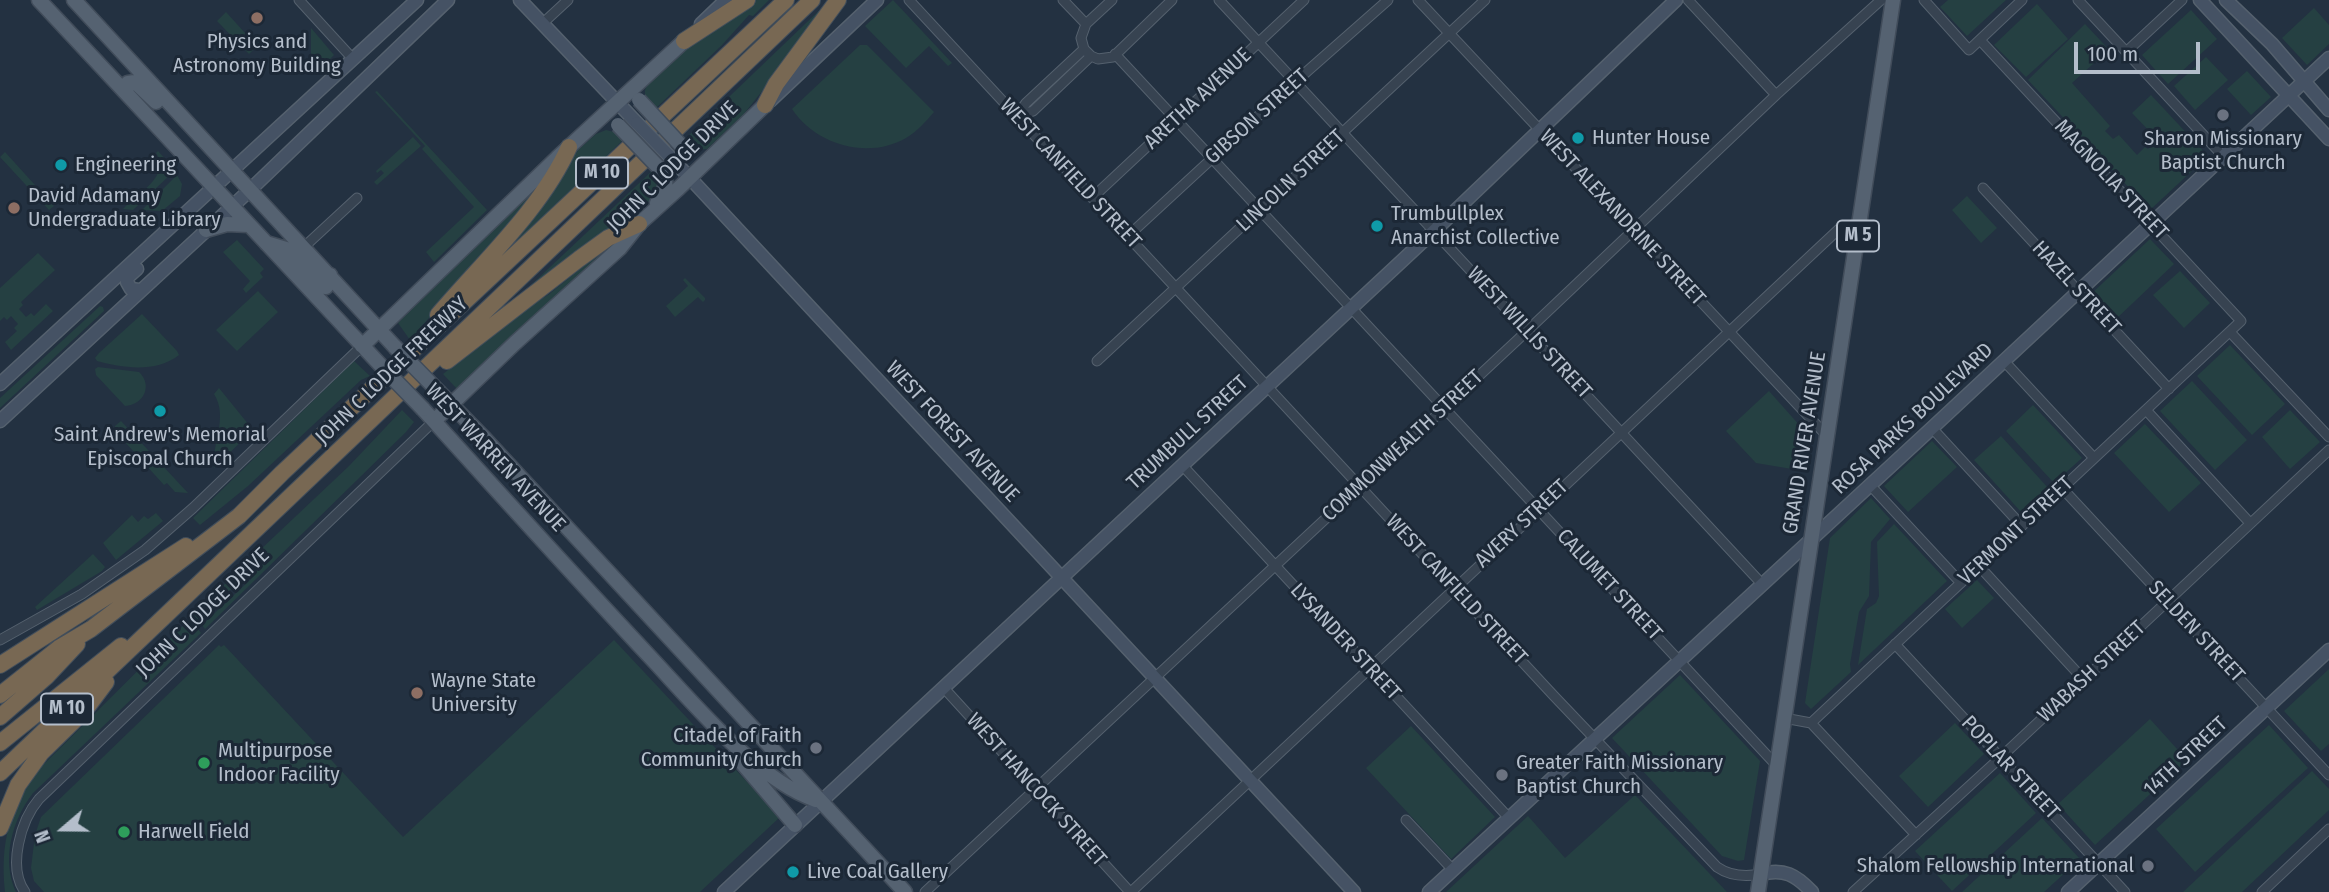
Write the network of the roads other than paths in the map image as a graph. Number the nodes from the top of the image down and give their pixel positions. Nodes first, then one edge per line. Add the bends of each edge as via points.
1 (74, 0) edge
2 (299, 0) edge
3 (417, 0) edge
4 (448, 0) edge
5 (520, 0) edge
6 (568, 0) edge
7 (726, 0) edge
8 (747, 0) edge
9 (786, 0) edge
10 (812, 0) edge
11 (838, 0) edge
12 (877, 0) edge
13 (909, 0) edge
14 (1063, 0) edge
15 (1112, 0) edge
16 (1172, 0) edge
17 (1219, 0) edge
18 (1304, 0) edge
19 (1388, 0) edge
20 (1418, 0) edge
21 (1485, 0) edge
22 (1676, 0) edge
23 (1688, 0) edge
24 (1881, 0) edge
25 (1894, 0) edge
26 (1924, 0) edge
27 (2022, 0) edge
28 (2078, 0) edge
29 (2182, 0) edge
30 (2200, 0) edge
31 (2226, 0) edge
32 (42, 1) edge
33 (432, 16) junction
34 (542, 24) junction
35 (1086, 24) junction
36 (70, 34) junction
37 (1449, 34) junction
38 (1980, 40) junction
39 (684, 41) junction
40 (1258, 43) junction
41 (122, 52) junction
42 (1087, 52) junction
43 (2126, 52) junction
44 (1115, 54) junction
45 (353, 58) junction
46 (2329, 58) edge
47 (2286, 60) junction
48 (2270, 76) junction
49 (642, 80) junction
50 (2305, 80) junction
51 (1295, 82) junction
52 (126, 92) junction
53 (1776, 95) junction
54 (2288, 95) junction
55 (617, 103) junction
56 (765, 105) junction
57 (2329, 110) edge
58 (1017, 116) junction
59 (186, 120) junction
60 (1176, 120) junction
61 (594, 125) junction
62 (1539, 129) junction
63 (1343, 133) junction
64 (2329, 139) edge
65 (569, 147) junction
66 (253, 151) junction
67 (715, 153) junction
68 (2223, 156) junction
69 (681, 158) junction
70 (1212, 158) junction
71 (232, 171) junction
72 (270, 171) junction
73 (690, 177) junction
74 (214, 188) junction
75 (1983, 188) dead end
76 (250, 190) junction
77 (357, 198) dead end
78 (1092, 198) junction
79 (193, 207) junction
80 (232, 207) junction
81 (1261, 210) junction
82 (270, 211) junction
83 (643, 219) junction
84 (2151, 224) junction
85 (249, 226) junction
86 (208, 228) junction
87 (1859, 228) junction
88 (1633, 229) junction
89 (1433, 231) junction
90 (1128, 236) junction
91 (159, 238) junction
92 (264, 242) junction
93 (304, 247) junction
94 (330, 275) junction
95 (1176, 288) junction
96 (139, 290) junction
97 (2079, 291) junction
98 (93, 300) junction
99 (1351, 308) junction
100 (361, 309) junction
101 (109, 319) junction
102 (2241, 321) joint
103 (346, 329) junction
104 (380, 330) junction
105 (1527, 331) junction
106 (1729, 332) junction
107 (2230, 332) junction
108 (362, 346) junction
109 (418, 346) junction
110 (2004, 361) junction
111 (1097, 362) dead end
112 (0, 384) edge
113 (1267, 386) junction
114 (2169, 388) junction
115 (452, 404) junction
116 (1444, 408) junction
117 (2146, 410) junction
118 (0, 421) edge
119 (434, 421) junction
120 (470, 423) junction
121 (1932, 428) junction
122 (1621, 432) junction
123 (1827, 436) junction
124 (2329, 437) edge
125 (449, 438) junction
126 (2329, 450) edge
127 (2094, 458) junction
128 (1182, 466) junction
129 (282, 472) junction
130 (1870, 485) junction
131 (1360, 486) junction
132 (2062, 488) junction
133 (1538, 509) junction
134 (2250, 523) junction
135 (2022, 526) junction
136 (260, 527) junction
137 (1811, 538) junction
138 (578, 540) junction
139 (555, 553) junction
140 (1275, 566) junction
141 (1979, 566) junction
142 (1061, 578) junction
143 (1961, 583) junction
144 (1762, 584) junction
145 (1454, 588) junction
146 (2167, 601) junction
147 (154, 626) junction
148 (91, 629) junction
149 (0, 640) edge
150 (134, 644) junction
151 (1895, 644) junction
152 (2329, 650) edge
153 (1679, 661) junction
154 (0, 665) edge
155 (1369, 667) junction
156 (703, 675) junction
157 (1154, 678) junction
158 (2084, 680) junction
159 (943, 687) junction
160 (0, 695) edge
161 (688, 697) junction
162 (2266, 708) junction
163 (0, 717) edge
164 (1784, 718) junction
165 (1811, 723) junction
166 (1595, 738) junction
167 (0, 743) edge
168 (2000, 758) junction
169 (1777, 766) junction
170 (0, 773) edge
171 (2329, 775) edge
172 (1249, 779) junction
173 (1035, 790) junction
174 (821, 802) junction
175 (1509, 818) junction
176 (1405, 820) dead end
177 (795, 825) junction
178 (0, 828) edge
179 (2329, 830) edge
180 (1916, 835) junction
181 (2099, 863) junction
182 (1452, 870) junction
183 (1761, 874) junction
184 (25, 892) edge
185 (724, 892) edge
186 (905, 892) edge
187 (925, 892) edge
188 (1130, 892) edge
189 (1354, 892) edge
190 (1429, 892) edge
191 (1758, 892) edge
192 (1812, 892) edge
193 (1853, 892) edge
194 (2068, 892) edge
195 (2125, 892) edge
196 (2262, 892) edge

1 - 41 main road, WEST WARREN AVENUE
2 - 45 street
3 - 33 street
3 - 45 street
4 - 33 street
5 - 34 street, WEST FOREST AVENUE
6 - 34 street
7 - 39 street
8 - 39 highway
9 - 109 highway, JOHN C LODGE FREEWAY / M 10
10 - 136 highway, JOHN C LODGE FREEWAY / M 10
11 - 56 highway
12 - 56 street, JOHN C LODGE DRIVE
13 - 58 street, WEST CANFIELD STREET
14 - 35 street
15 - 35 street
16 - 44 street
17 - 40 street, WEST WILLIS STREET
18 - 40 street, ARETHA AVENUE
19 - 51 street, GIBSON STREET
20 - 37 street, WEST ALEXANDRINE STREET
21 - 37 street, LINCOLN STREET
22 - 62 street, TRUMBULL STREET
23 - 53 street
24 - 53 street, COMMONWEALTH STREET
25 - 87 main road, GRAND RIVER AVENUE / M 5
26 - 38 street via 1969,50
27 - 38 street
28 - 43 street
29 - 43 street
30 - 48 street
31 - 47 street
32 - 36 main road, WEST WARREN AVENUE
33 - 72 street
34 - 55 street, WEST FOREST AVENUE
35 - 42 street via 1081,38
36 - 41 main road via 83,36 110,62 121,58
36 - 52 main road, WEST WARREN AVENUE
37 - 62 street, WEST ALEXANDRINE STREET
37 - 63 street, LINCOLN STREET
38 - 84 street, MAGNOLIA STREET
39 - 49 main road
40 - 51 street, WEST WILLIS STREET
40 - 60 street, ARETHA AVENUE
41 - 59 main road, WEST WARREN AVENUE
42 - 44 street via 1098,59
42 - 58 street via 1026,103
43 - 68 street
44 - 60 street, CALUMET STREET
45 - 66 street
46 - 50 street, ROSA PARKS BOULEVARD
47 - 48 street via 2284,74
47 - 50 street
48 - 54 street
49 - 55 main road
49 - 69 main road, bridge via 639,100
50 - 54 street, ROSA PARKS BOULEVARD
50 - 57 street
51 - 63 street, WEST WILLIS STREET
51 - 70 street, GIBSON STREET
52 - 59 main road via 128,83 135,82 167,114
52 - 74 main road, WEST WARREN AVENUE
53 - 88 street, COMMONWEALTH STREET
54 - 64 street
54 - 68 street, ROSA PARKS BOULEVARD
55 - 61 main road
55 - 69 street, WEST FOREST AVENUE, bridge
56 - 67 main road, JOHN C LODGE DRIVE
58 - 78 street, WEST CANFIELD STREET
59 - 71 main road, WEST WARREN AVENUE
60 - 70 street, CALUMET STREET
60 - 78 street, ARETHA AVENUE
61 - 65 main road
61 - 83 main road, bridge via 618,125 667,179 666,189
62 - 88 street, WEST ALEXANDRINE STREET
62 - 89 street, TRUMBULL STREET
63 - 81 street, LINCOLN STREET
63 - 89 street, WEST WILLIS STREET
65 - 104 main road
65 - 109 highway via 558,171 526,214 418,339
66 - 71 street
66 - 72 street via 255,163
67 - 69 main road
67 - 73 main road, JOHN C LODGE DRIVE
68 - 84 street, ROSA PARKS BOULEVARD
69 - 73 street, WEST FOREST AVENUE
70 - 81 street, CALUMET STREET
70 - 90 street, GIBSON STREET
71 - 74 street
71 - 76 main road, WEST WARREN AVENUE
72 - 76 street
73 - 83 main road, JOHN C LODGE DRIVE
73 - 142 street, WEST FOREST AVENUE
74 - 79 street
74 - 80 main road, WEST WARREN AVENUE
75 - 97 street, HAZEL STREET
76 - 80 street
76 - 82 main road, WEST WARREN AVENUE
77 - 93 street
78 - 90 street, WEST CANFIELD STREET
79 - 86 street via 207,212
79 - 91 street
80 - 85 main road, WEST WARREN AVENUE
80 - 86 street
81 - 95 street, LINCOLN STREET
81 - 99 street, CALUMET STREET
82 - 85 main road via 256,211
82 - 93 main road, WEST WARREN AVENUE
83 - 115 main road, JOHN C LODGE DRIVE via 620,248
83 - 136 highway via 608,238 454,354 287,512
84 - 97 street, ROSA PARKS BOULEVARD
84 - 102 street, MAGNOLIA STREET
85 - 86 main road
85 - 92 main road, WEST WARREN AVENUE
86 - 96 street
87 - 106 street, AVERY STREET via 1840,228
87 - 123 main road, GRAND RIVER AVENUE / M 5
88 - 105 street, COMMONWEALTH STREET
88 - 106 street, WEST ALEXANDRINE STREET
89 - 99 street, TRUMBULL STREET
89 - 105 street, WEST WILLIS STREET
90 - 95 street, WEST CANFIELD STREET
91 - 96 street via 152,255 127,279 131,289
91 - 98 street
92 - 94 main road via 286,249 320,286 326,286
92 - 103 main road, WEST WARREN AVENUE
93 - 94 main road, WEST WARREN AVENUE
94 - 100 main road, WEST WARREN AVENUE
95 - 111 street, LINCOLN STREET
95 - 113 street, WEST CANFIELD STREET
96 - 101 street
97 - 110 street, ROSA PARKS BOULEVARD
97 - 114 street, HAZEL STREET
98 - 101 street via 106,304
98 - 112 street
99 - 113 street, TRUMBULL STREET
99 - 116 street, CALUMET STREET
100 - 103 main road via 357,323
100 - 104 main road, WEST WARREN AVENUE
101 - 118 street
102 - 107 street, VERMONT STREET
103 - 108 main road, WEST WARREN AVENUE
104 - 108 main road
104 - 115 main road, WEST WARREN AVENUE, bridge
105 - 116 street, COMMONWEALTH STREET
105 - 122 street, WEST WILLIS STREET
106 - 122 street, AVERY STREET
106 - 123 street, WEST ALEXANDRINE STREET
107 - 114 street, VERMONT STREET
107 - 124 street
108 - 119 main road, WEST WARREN AVENUE, bridge
108 - 149 street via 145,550 82,594
109 - 129 highway, JOHN C LODGE FREEWAY / M 10
110 - 121 street, ROSA PARKS BOULEVARD
110 - 127 street
113 - 128 street, TRUMBULL STREET
113 - 131 street, WEST CANFIELD STREET
114 - 117 street, VERMONT STREET
115 - 119 main road, JOHN C LODGE DRIVE
115 - 120 main road, WEST WARREN AVENUE
116 - 131 street, COMMONWEALTH STREET
116 - 133 street, CALUMET STREET
117 - 127 street, VERMONT STREET
117 - 134 street
119 - 125 main road, WEST WARREN AVENUE
119 - 184 street, JOHN C LODGE DRIVE via 29,810 17,872
120 - 125 main road via 456,425
120 - 138 main road, WEST WARREN AVENUE
121 - 130 street, ROSA PARKS BOULEVARD
121 - 135 street
122 - 133 street, AVERY STREET
122 - 144 street, WEST WILLIS STREET
123 - 137 main road, GRAND RIVER AVENUE / M 5
125 - 139 main road, WEST WARREN AVENUE
126 - 134 street, WABASH STREET
127 - 132 street, VERMONT STREET
128 - 140 street, LYSANDER STREET
128 - 142 street, TRUMBULL STREET
129 - 148 highway, JOHN C LODGE FREEWAY / M 10 via 239,516
129 - 154 highway via 191,542
130 - 137 street, ROSA PARKS BOULEVARD
130 - 143 street
131 - 140 street, COMMONWEALTH STREET
131 - 145 street, WEST CANFIELD STREET
132 - 135 street, VERMONT STREET
132 - 146 street, SELDEN STREET
133 - 145 street, AVERY STREET
133 - 153 street, CALUMET STREET
134 - 146 street, WABASH STREET
135 - 141 street, VERMONT STREET
136 - 147 highway, JOHN C LODGE FREEWAY / M 10
137 - 144 street, ROSA PARKS BOULEVARD
137 - 164 main road, GRAND RIVER AVENUE / M 5
138 - 139 main road via 562,539
138 - 156 main road, WEST WARREN AVENUE
139 - 161 main road, WEST WARREN AVENUE
140 - 155 street, LYSANDER STREET
140 - 157 street, COMMONWEALTH STREET
141 - 143 street, VERMONT STREET
141 - 158 street
142 - 157 street, WEST FOREST AVENUE
142 - 159 street, TRUMBULL STREET
143 - 151 street, VERMONT STREET
144 - 153 street, ROSA PARKS BOULEVARD
145 - 155 street, AVERY STREET
145 - 166 street, WEST CANFIELD STREET
146 - 158 street, WABASH STREET
146 - 162 street, SELDEN STREET
147 - 150 highway, JOHN C LODGE FREEWAY / M 10
147 - 167 highway via 114,649
148 - 160 highway, JOHN C LODGE FREEWAY / M 10
148 - 163 highway
150 - 170 highway, JOHN C LODGE FREEWAY / M 10
150 - 178 highway via 85,710 41,752 18,785
151 - 165 street, VERMONT STREET
151 - 168 street, POPLAR STREET
152 - 162 street, 14TH STREET
153 - 166 street, ROSA PARKS BOULEVARD
153 - 169 street, CALUMET STREET
155 - 172 street, AVERY STREET
155 - 175 street, LYSANDER STREET
156 - 161 main road via 700,692
156 - 174 main road, WEST WARREN AVENUE
157 - 172 street, WEST FOREST AVENUE
157 - 173 street, COMMONWEALTH STREET
158 - 168 street, WABASH STREET
159 - 173 street, WEST HANCOCK STREET
159 - 174 street, TRUMBULL STREET
161 - 174 main road, WEST WARREN AVENUE via 758,765
161 - 177 main road
162 - 171 street, SELDEN STREET
162 - 181 street, 14TH STREET
164 - 165 street
164 - 169 main road, GRAND RIVER AVENUE / M 5
165 - 180 street
166 - 175 street, ROSA PARKS BOULEVARD
166 - 183 street, WEST CANFIELD STREET via 1717,867 1744,877
168 - 180 street, WABASH STREET
168 - 181 street, POPLAR STREET
169 - 183 main road, GRAND RIVER AVENUE / M 5
172 - 188 street, AVERY STREET
172 - 189 street, WEST FOREST AVENUE
173 - 187 street, COMMONWEALTH STREET
173 - 188 street, WEST HANCOCK STREET
174 - 177 street, TRUMBULL STREET
174 - 186 main road, WEST WARREN AVENUE
175 - 182 street, ROSA PARKS BOULEVARD
176 - 182 street
177 - 185 street, TRUMBULL STREET
179 - 196 street
180 - 193 street, WABASH STREET
181 - 194 street, 14TH STREET
181 - 195 street, POPLAR STREET
182 - 190 street, ROSA PARKS BOULEVARD
183 - 191 main road, GRAND RIVER AVENUE / M 5
183 - 192 street via 1791,874

